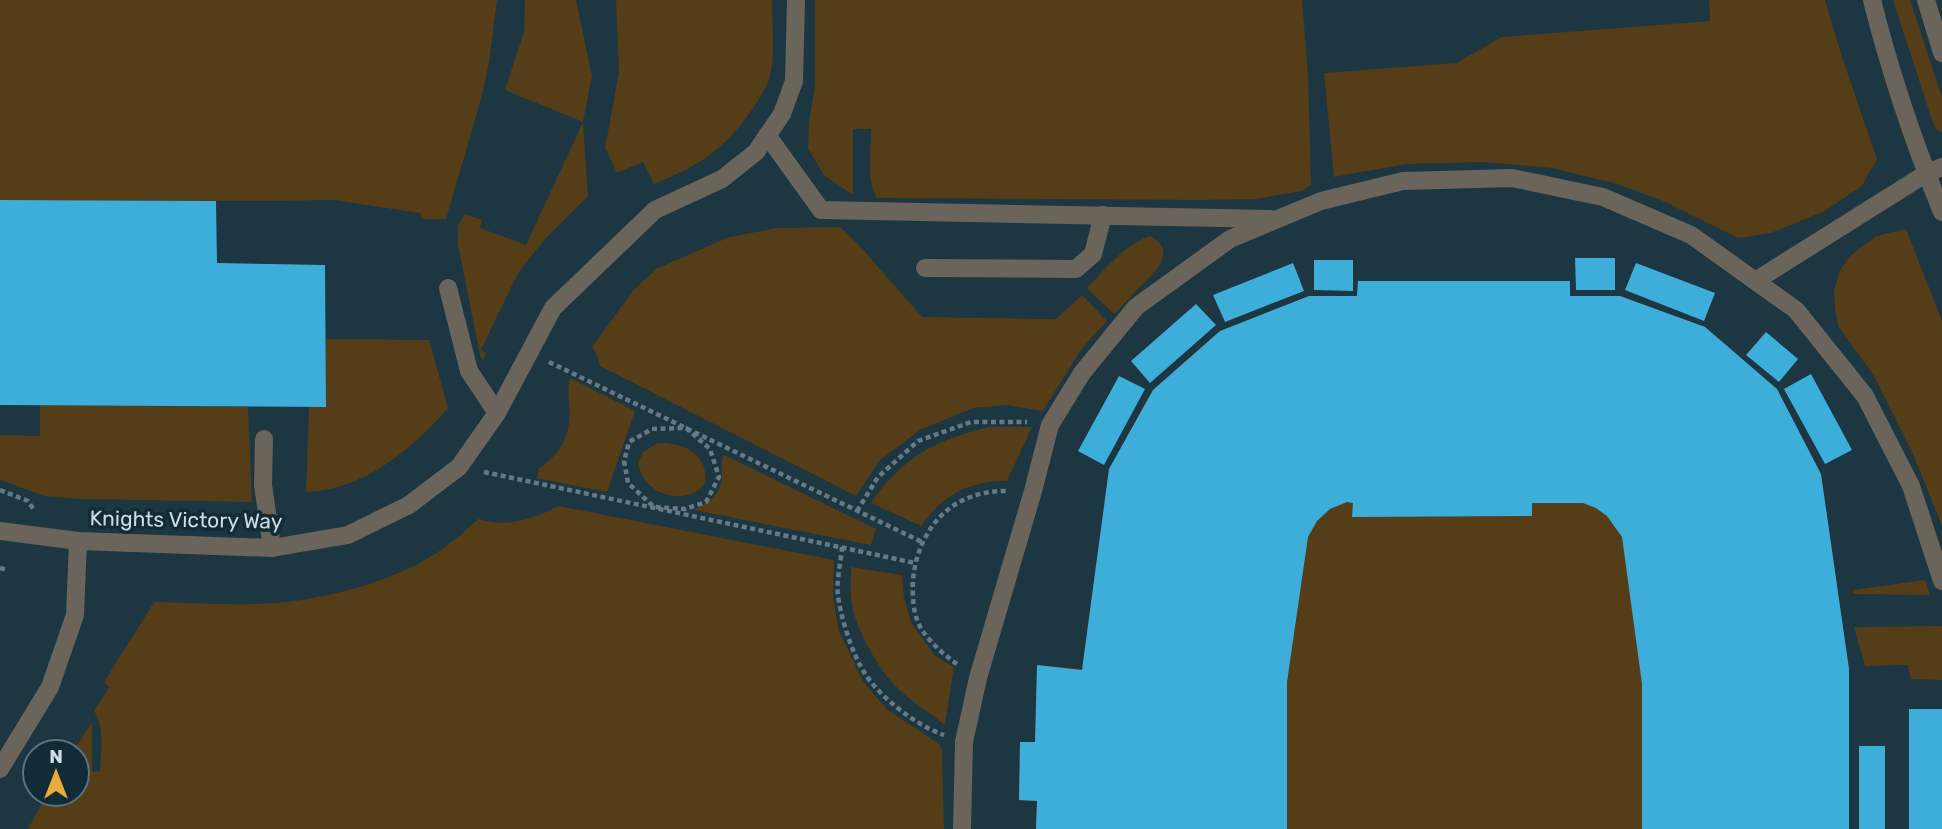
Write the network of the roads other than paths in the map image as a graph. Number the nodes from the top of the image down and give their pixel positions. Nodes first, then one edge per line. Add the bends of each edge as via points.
1 (796, 0) edge
2 (1872, 0) edge
3 (1926, 0) edge
4 (1942, 53) edge
5 (767, 135) junction
6 (1934, 170) edge
7 (1942, 212) edge
8 (1103, 215) junction
9 (1278, 219) junction
10 (925, 268) dead end
11 (1755, 281) junction
12 (448, 288) dead end
13 (497, 413) junction
14 (264, 439) dead end
15 (0, 531) edge
16 (78, 541) junction
17 (272, 548) junction
18 (1942, 581) edge
19 (0, 769) edge
20 (962, 829) edge

1 - 5 street, Knights Victory Way via 794,81 782,114
2 - 6 street via 1879,30
3 - 4 street
5 - 8 street via 821,210
5 - 13 street, Knights Victory Way via 756,152 722,179 654,210 553,308
6 - 7 street
6 - 11 street
8 - 9 street
8 - 10 street via 1093,254 1076,269
9 - 11 street via 1321,201 1403,181 1512,178 1603,197 1691,235
9 - 20 street via 1230,239 1136,307 1082,373 1050,425 964,742
11 - 18 street via 1796,310 1865,396 1911,486
12 - 13 street via 469,371
13 - 17 street, Knights Victory Way via 459,467 409,505 348,535
14 - 17 street via 263,485
15 - 16 street, Knights Victory Way
16 - 17 street, Knights Victory Way
16 - 19 street via 75,615 50,687

